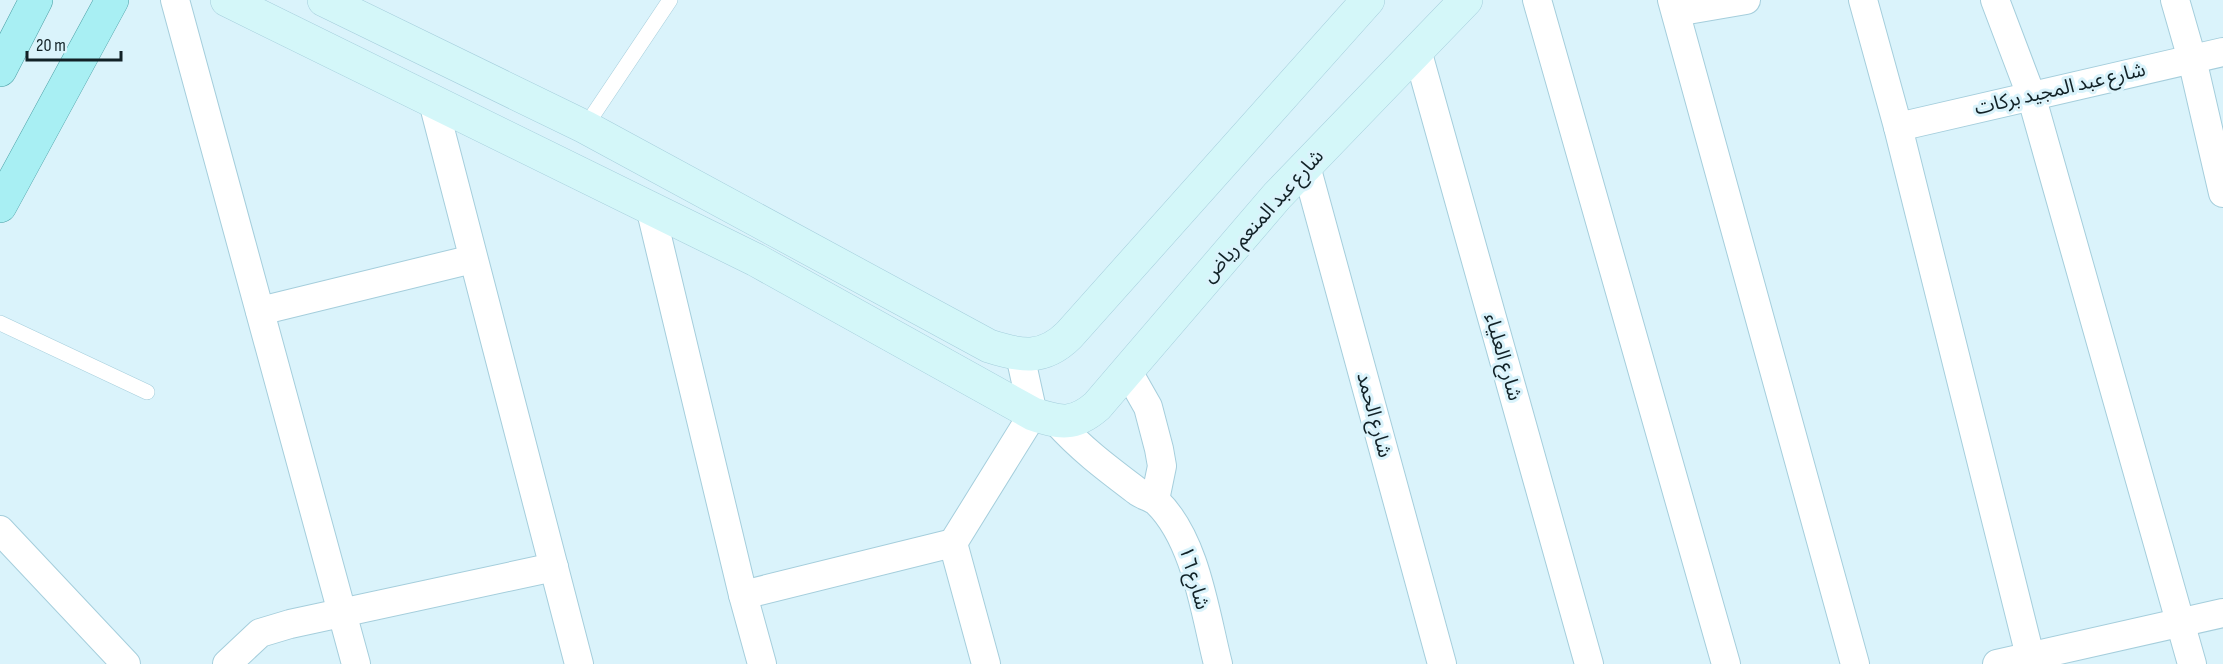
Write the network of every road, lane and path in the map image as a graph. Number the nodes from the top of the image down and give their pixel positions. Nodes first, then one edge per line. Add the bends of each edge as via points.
1 (112, 0) edge
2 (175, 0) edge
3 (324, 0) edge
4 (670, 0) edge
5 (1368, 0) edge
6 (1466, 0) edge
7 (1537, 0) edge
8 (1746, 0) edge
9 (1863, 0) edge
10 (1995, 0) edge
11 (2175, 0) edge
12 (231, 1) edge
13 (34, 2) edge
14 (1674, 6) edge
15 (1417, 50) junction
16 (2223, 52) edge
17 (2192, 59) junction
18 (0, 70) edge
19 (2031, 95) junction
20 (433, 102) junction
21 (585, 127) junction
22 (1898, 128) junction
23 (10, 164) edge
24 (1306, 166) junction
25 (2223, 194) edge
26 (0, 206) edge
27 (650, 207) junction
28 (473, 259) junction
29 (260, 311) junction
30 (0, 323) edge
31 (1020, 355) junction
32 (1127, 370) junction
33 (147, 392) dead end
34 (1045, 418) junction
35 (1155, 500) junction
36 (0, 530) edge
37 (952, 543) junction
38 (554, 567) junction
39 (743, 595) junction
40 (342, 612) junction
41 (2223, 613) edge
42 (2179, 624) junction
43 (2031, 660) edge
44 (126, 664) edge
45 (227, 664) edge
46 (356, 664) edge
47 (579, 664) edge
48 (762, 664) edge
49 (986, 664) edge
50 (1218, 664) edge
51 (1443, 664) edge
52 (1589, 664) edge
53 (1726, 664) edge
54 (1855, 664) edge
55 (1997, 664) edge
56 (2192, 664) edge

1 - 23 main road
2 - 29 street
3 - 21 main road
4 - 21 lane
5 - 31 main road via 1069,335 1050,350
6 - 15 main road, شارع عبد المنعم رياض
7 - 53 street
8 - 14 street
9 - 22 street
10 - 19 street
11 - 17 street
12 - 20 main road
13 - 18 main road
14 - 54 street
15 - 24 main road, شارع عبد المنعم رياض
15 - 52 street, شارع العلياء
16 - 17 street, شارع عبد المجيد بركات
17 - 19 street, شارع عبد المجيد بركات
17 - 25 street
19 - 22 street, شارع عبد المجيد بركات
19 - 42 street
20 - 27 main road
20 - 28 street
21 - 31 main road via 989,346
22 - 43 street
23 - 26 main road
24 - 32 main road, شارع عبد المنعم رياض
24 - 51 street, شارع الحمد
27 - 34 main road via 756,260
27 - 39 street
28 - 29 street
28 - 38 street
29 - 40 street
30 - 33 lane
31 - 34 street
32 - 34 main road, شارع عبد المنعم رياض via 1089,412 1069,421
32 - 35 street via 1148,407 1159,449 1162,466
34 - 35 street, شارع ١٦ via 1140,493
34 - 37 street
35 - 50 street, شارع ١٦ via 1180,532 1189,553
36 - 44 street
37 - 39 street
37 - 49 street
38 - 40 street
38 - 47 street
39 - 48 street
40 - 45 street via 260,633
40 - 46 street
41 - 42 street
42 - 43 street
42 - 56 street
43 - 55 street

